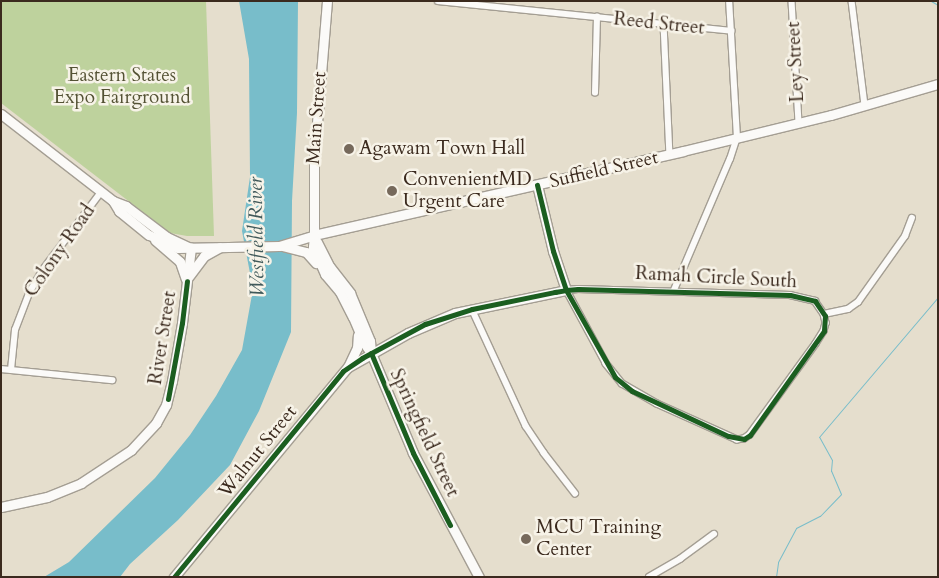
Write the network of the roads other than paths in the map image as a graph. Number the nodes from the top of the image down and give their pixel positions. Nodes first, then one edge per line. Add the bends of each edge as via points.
1 (327, 1) edge
2 (438, 1) edge
3 (729, 1) edge
4 (792, 1) edge
5 (852, 1) edge
6 (469, 3) edge
7 (596, 17) junction
8 (664, 24) junction
9 (731, 31) junction
10 (938, 84) edge
11 (595, 94) dead end
12 (865, 106) junction
13 (1, 114) edge
14 (799, 123) junction
15 (737, 138) junction
16 (670, 155) junction
17 (537, 185) junction
18 (102, 192) junction
19 (113, 201) junction
20 (912, 218) dead end
21 (149, 235) junction
22 (314, 235) junction
23 (296, 245) junction
24 (220, 247) junction
25 (191, 248) junction
26 (325, 274) junction
27 (188, 278) junction
28 (566, 290) junction
29 (674, 290) junction
30 (472, 309) junction
31 (824, 314) junction
32 (358, 330) junction
33 (371, 354) junction
34 (348, 367) junction
35 (1, 369) edge
36 (11, 370) junction
37 (112, 380) dead end
38 (575, 494) dead end
39 (1, 507) edge
40 (714, 534) dead end
41 (175, 576) edge
42 (479, 577) edge
43 (649, 577) edge

1 - 22 main road, Main Street via 314,158
2 - 6 street, Reed Street
3 - 9 street
4 - 14 street, Ley Street
5 - 12 street
6 - 7 street, Reed Street
7 - 8 street, Reed Street
7 - 11 street
8 - 9 street, Reed Street
8 - 16 street
9 - 15 street
10 - 12 main road, Suffield Street
12 - 14 main road, Suffield Street
13 - 18 main road
14 - 15 main road, Suffield Street
15 - 16 main road, Suffield Street
15 - 29 street
16 - 17 main road, Suffield Street
17 - 22 main road, Suffield Street
17 - 28 main road
18 - 19 main road
18 - 36 street, Colony Road via 28,293 15,330
19 - 21 main road via 119,211
19 - 25 main road via 126,206 167,237
20 - 31 street via 905,236 858,302 848,309
21 - 25 main road, Suffield Street via 169,246
21 - 27 main road via 180,262
22 - 23 main road, Suffield Street
22 - 26 main road, Springfield Street via 314,248
22 - 33 main road, Springfield Street via 330,266 350,293 370,341
23 - 24 main road, Suffield Street
23 - 26 main road via 311,256
24 - 25 main road, Suffield Street
24 - 27 main road via 204,256
25 - 27 main road, River Street
26 - 32 main road, Springfield Street via 340,292
27 - 39 main road, River Street via 170,393 152,428 124,456 81,484 47,497
28 - 29 street, Ramah Circle South
28 - 30 main road, Walnut Street
28 - 31 street via 606,364 622,384 728,436 744,439 824,331
29 - 31 street, Ramah Circle South via 790,294 815,301
30 - 33 main road, Walnut Street via 425,324
30 - 38 street via 526,426
32 - 33 main road, Springfield Street
32 - 34 main road via 358,343
33 - 34 main road, Walnut Street
33 - 42 main road, Springfield Street via 413,453
34 - 41 main road, Walnut Street
35 - 36 street
36 - 37 street
40 - 43 street

